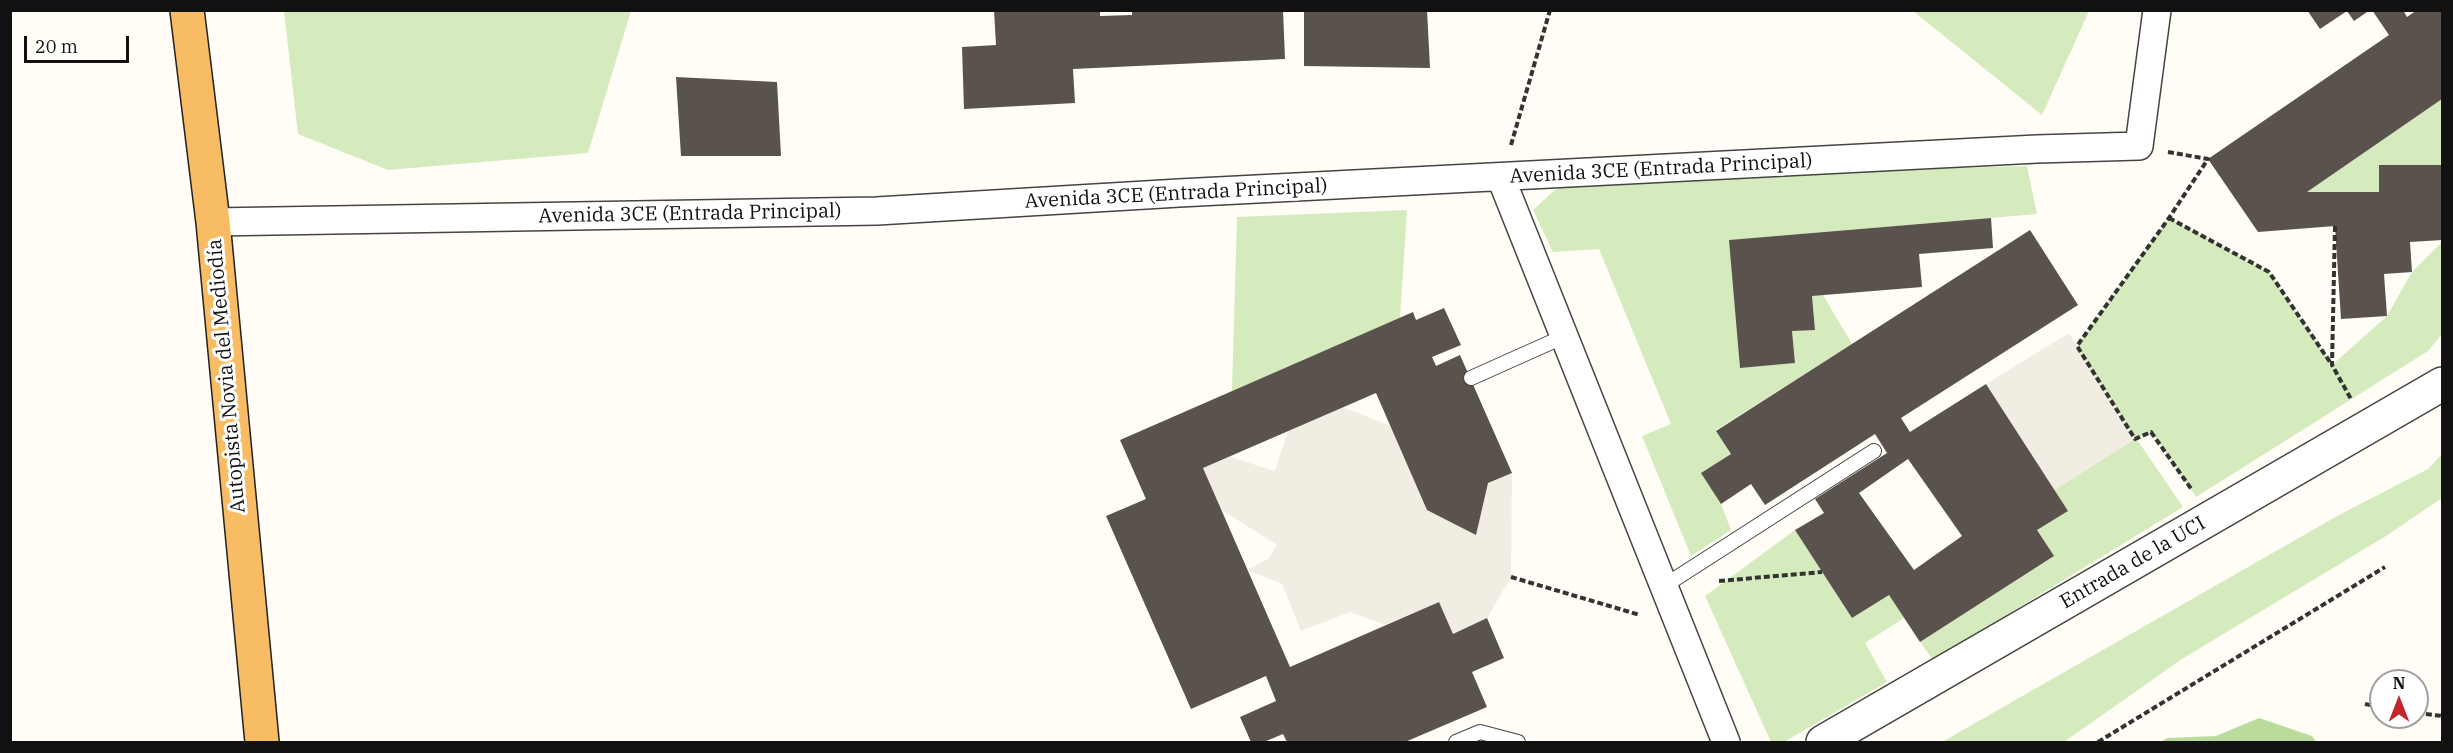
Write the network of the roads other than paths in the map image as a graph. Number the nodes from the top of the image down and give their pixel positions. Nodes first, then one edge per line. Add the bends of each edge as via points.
1 (188, 10) edge
2 (2157, 10) edge
3 (1501, 178) junction
4 (213, 222) junction
5 (1565, 336) junction
6 (1471, 378) dead end
7 (2442, 384) edge
8 (1874, 451) dead end
9 (1664, 586) junction
10 (262, 742) edge
11 (1456, 742) edge
12 (1518, 742) edge
13 (1726, 742) edge
14 (1823, 742) edge

1 - 4 highway, Autopista Novia del Mediodía
2 - 3 street, Avenida 3CE (Entrada Principal) via 2139,146
3 - 4 street, Avenida 3CE (Entrada Principal) via 877,211
3 - 5 street
4 - 10 highway, Autopista Novia del Mediodía
5 - 6 lane
5 - 9 street
7 - 14 street, Entrada de la UCI
8 - 9 lane
9 - 13 street
11 - 12 lane via 1480,732

